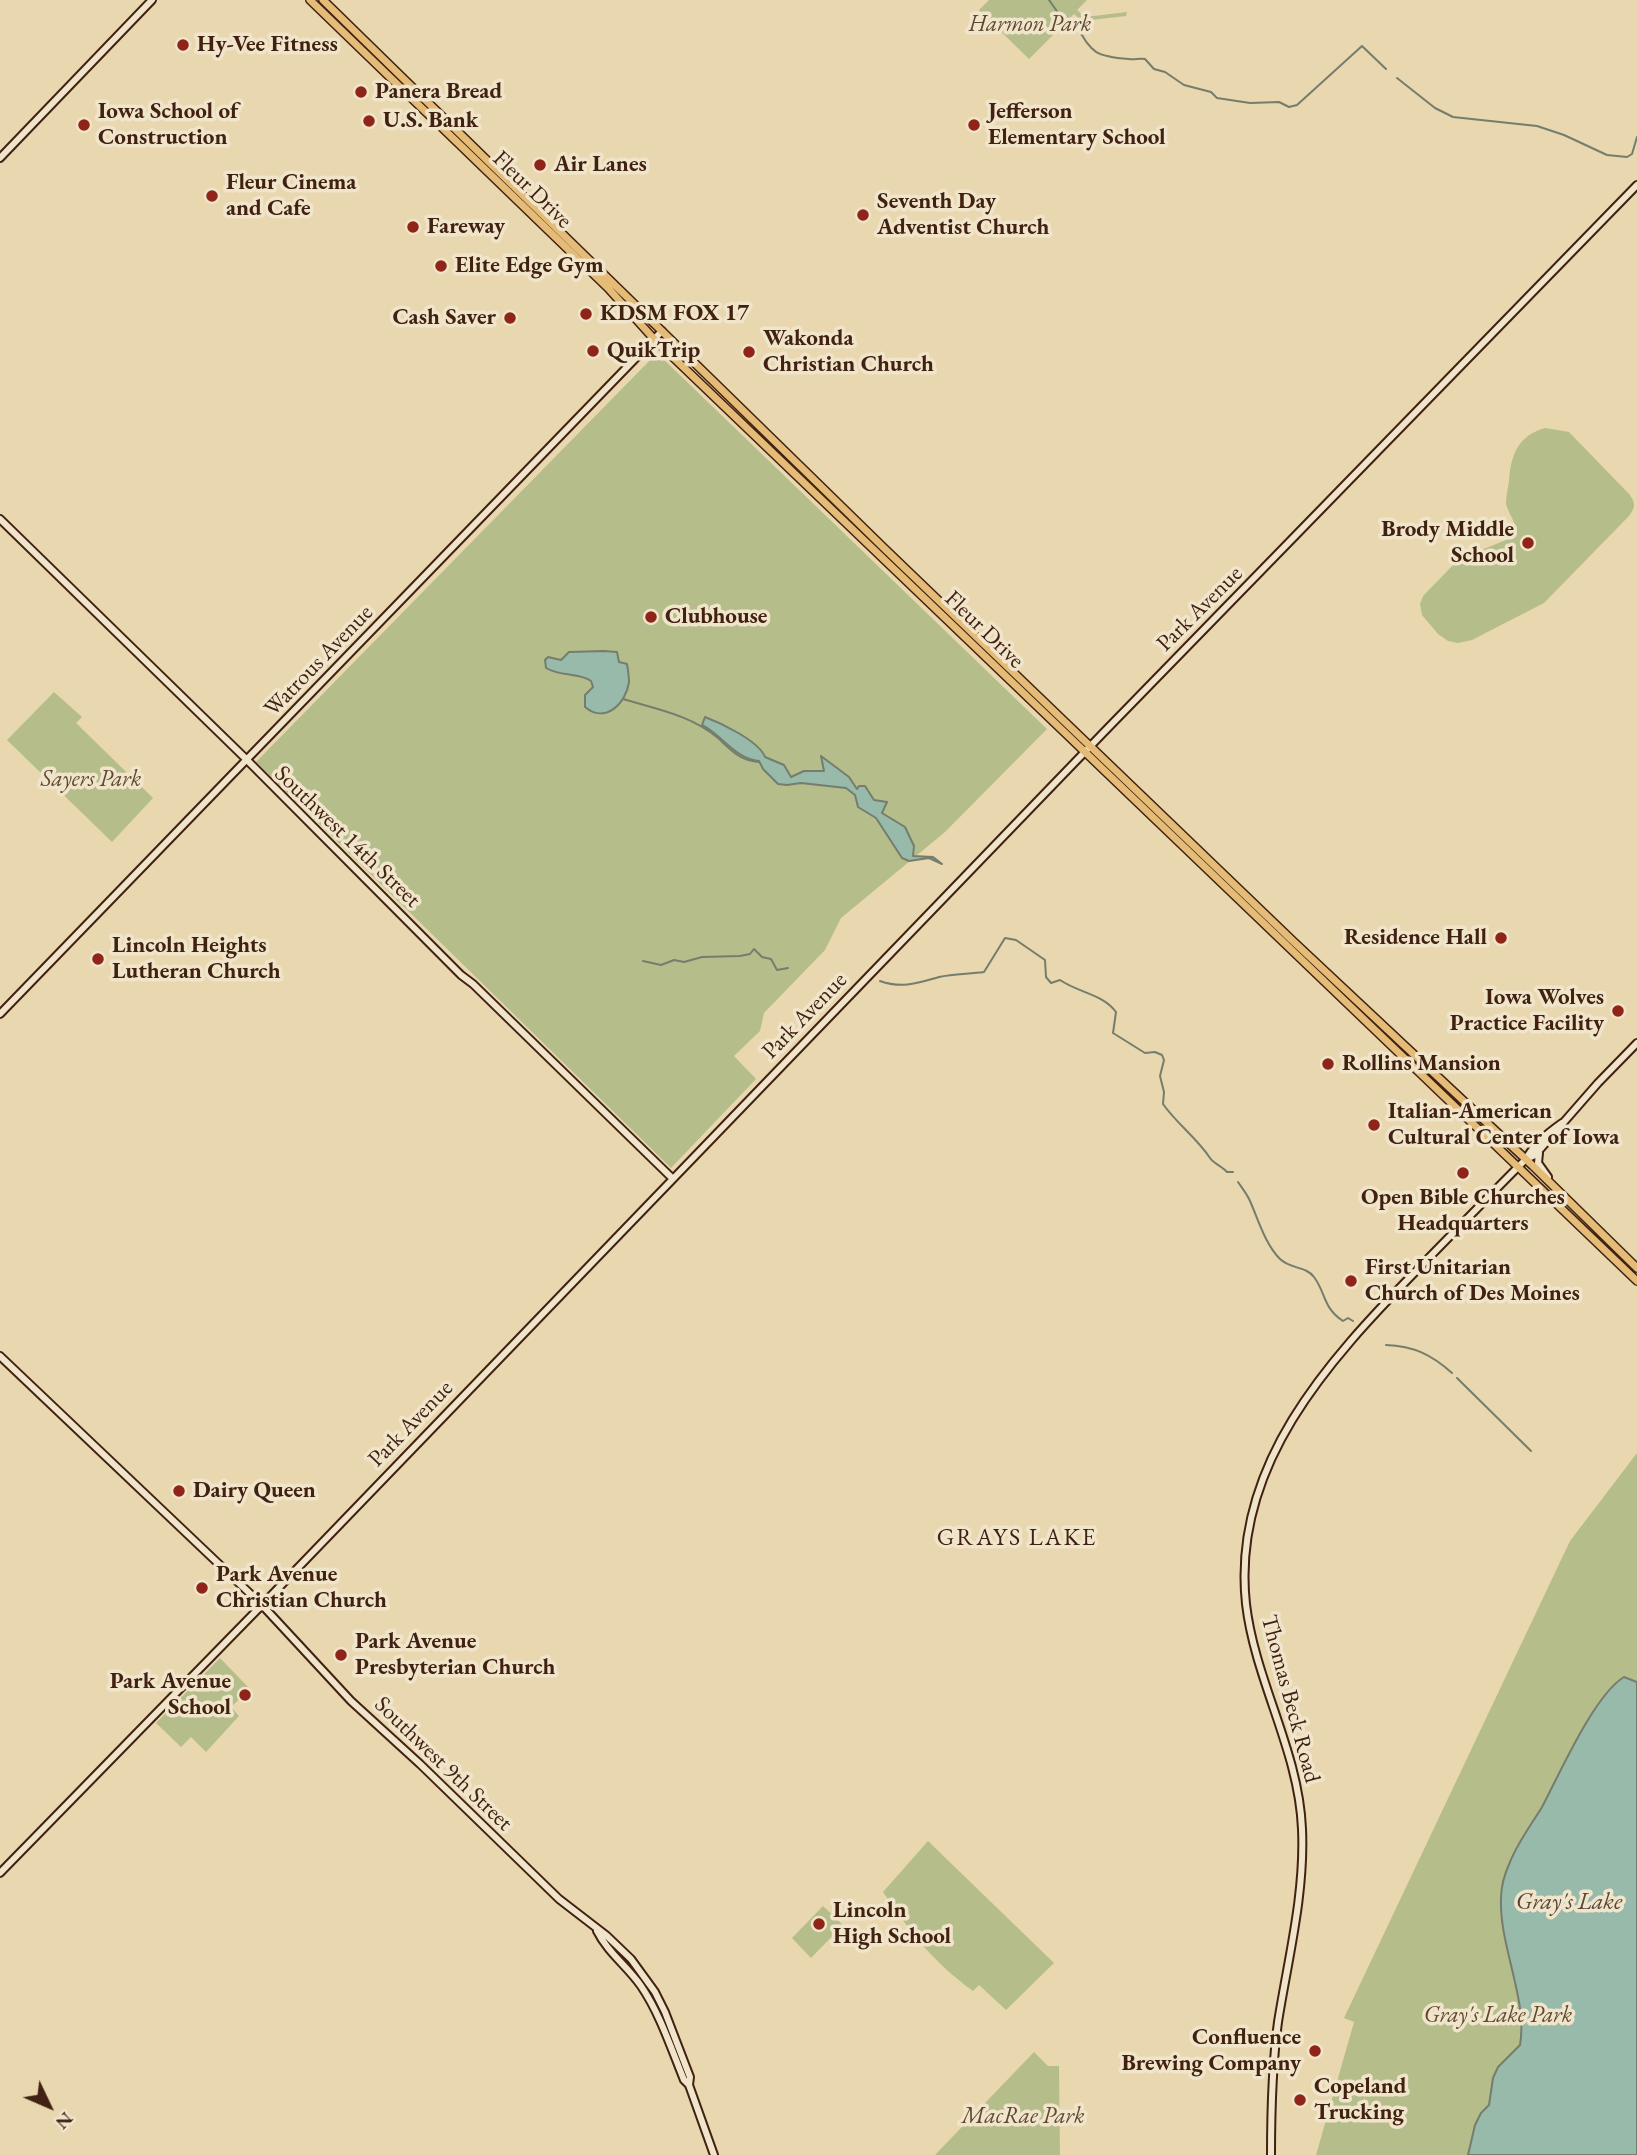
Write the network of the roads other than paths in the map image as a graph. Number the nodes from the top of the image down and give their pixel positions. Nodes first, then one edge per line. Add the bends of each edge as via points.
1 (152, 0) edge
2 (310, 0) edge
3 (323, 0) edge
4 (0, 158) edge
5 (1637, 185) edge
6 (663, 331) junction
7 (654, 340) junction
8 (0, 519) edge
9 (1087, 749) junction
10 (247, 761) junction
11 (0, 1014) edge
12 (1637, 1043) edge
13 (1562, 1123) junction
14 (1539, 1150) junction
15 (1526, 1159) junction
16 (1518, 1167) junction
17 (672, 1178) junction
18 (1558, 1190) junction
19 (1637, 1268) edge
20 (1637, 1281) edge
21 (0, 1356) edge
22 (262, 1605) junction
23 (0, 1873) edge
24 (713, 2155) edge
25 (1270, 2155) edge

1 - 4 street
2 - 7 main road, Fleur Drive via 608,288
3 - 6 main road, Fleur Drive
5 - 9 street, Park Avenue
6 - 7 street, Watrous Avenue
6 - 9 main road, Fleur Drive
7 - 9 main road, Fleur Drive
7 - 10 street, Watrous Avenue
8 - 10 street, Southwest 14th Street
9 - 15 main road, Fleur Drive
9 - 16 main road, Fleur Drive
9 - 17 street, Park Avenue
10 - 11 street, Watrous Avenue
10 - 17 street, Southwest 14th Street
12 - 13 street
13 - 14 street
13 - 15 street
14 - 15 street
14 - 18 street via 1539,1166
15 - 16 street, Thomas Beck Road
15 - 18 main road, Fleur Drive
16 - 20 main road, Fleur Drive
16 - 25 street, Thomas Beck Road via 1336,1357 1287,1424 1256,1498 1247,1544 1245,1591 1250,1629 1293,1768 1302,1829 1299,1891 1271,2087
17 - 22 street, Park Avenue
18 - 19 main road, Fleur Drive
21 - 22 street, Southwest 9th Street
22 - 23 street, Park Avenue
22 - 24 street, Southwest 9th Street via 348,1699 559,1899 631,1959 666,2011

